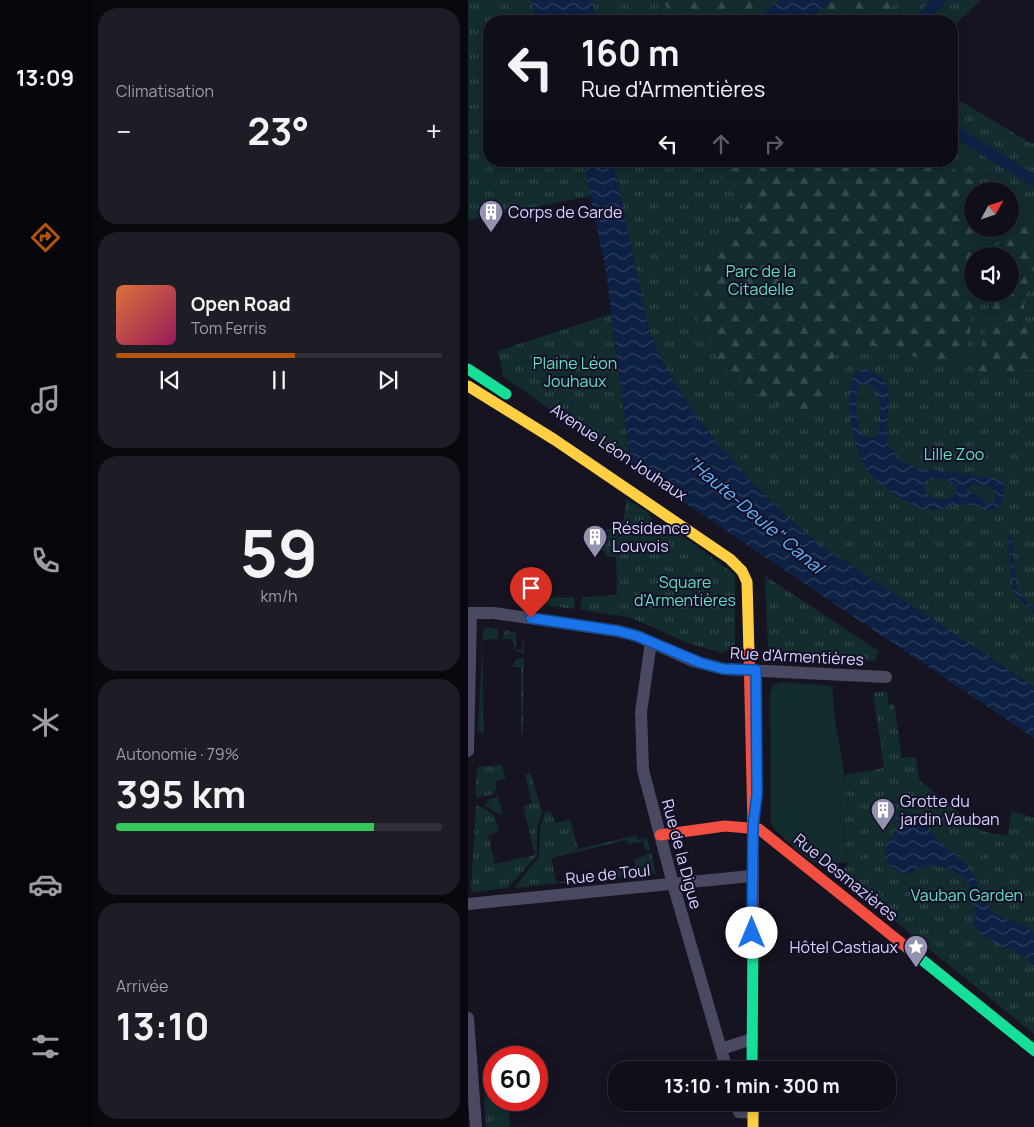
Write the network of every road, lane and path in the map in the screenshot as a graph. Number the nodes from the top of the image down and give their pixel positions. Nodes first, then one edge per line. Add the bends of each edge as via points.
1 (468, 369) edge
2 (468, 386) edge
3 (746, 567) junction
4 (470, 613) edge
5 (651, 642) junction
6 (752, 670) junction
7 (886, 676) dead end
8 (468, 751) edge
9 (753, 826) junction
10 (660, 835) junction
11 (751, 876) junction
12 (673, 884) junction
13 (468, 904) edge
14 (468, 1018) edge
15 (752, 1039) junction
16 (721, 1049) junction
17 (1034, 1051) edge
18 (724, 1061) edge
19 (752, 1061) edge
20 (753, 1111) edge
21 (476, 1127) edge
22 (753, 1127) edge

1 - 3 main road, Avenue Léon Jouhaux
2 - 3 main road, Avenue Léon Jouhaux
3 - 6 main road via 756,578
4 - 5 street, Rue d'Armentières via 494,613 618,631
4 - 8 street
5 - 6 street, Rue d'Armentières via 701,663 724,669
5 - 10 street, Rue de la Digue via 643,690 640,742 643,770
6 - 7 street, Rue d'Armentières
6 - 9 main road via 757,795
9 - 10 main road
9 - 11 main road
9 - 17 main road, Rue Desmazières via 774,839
10 - 12 street, Rue de la Digue
11 - 12 street, Rue de Toul
11 - 15 main road
12 - 13 street, Rue de Toul
12 - 16 street, Rue de la Digue
14 - 21 street
15 - 16 street
15 - 19 main road
16 - 18 street, Rue de la Digue
20 - 22 main road

